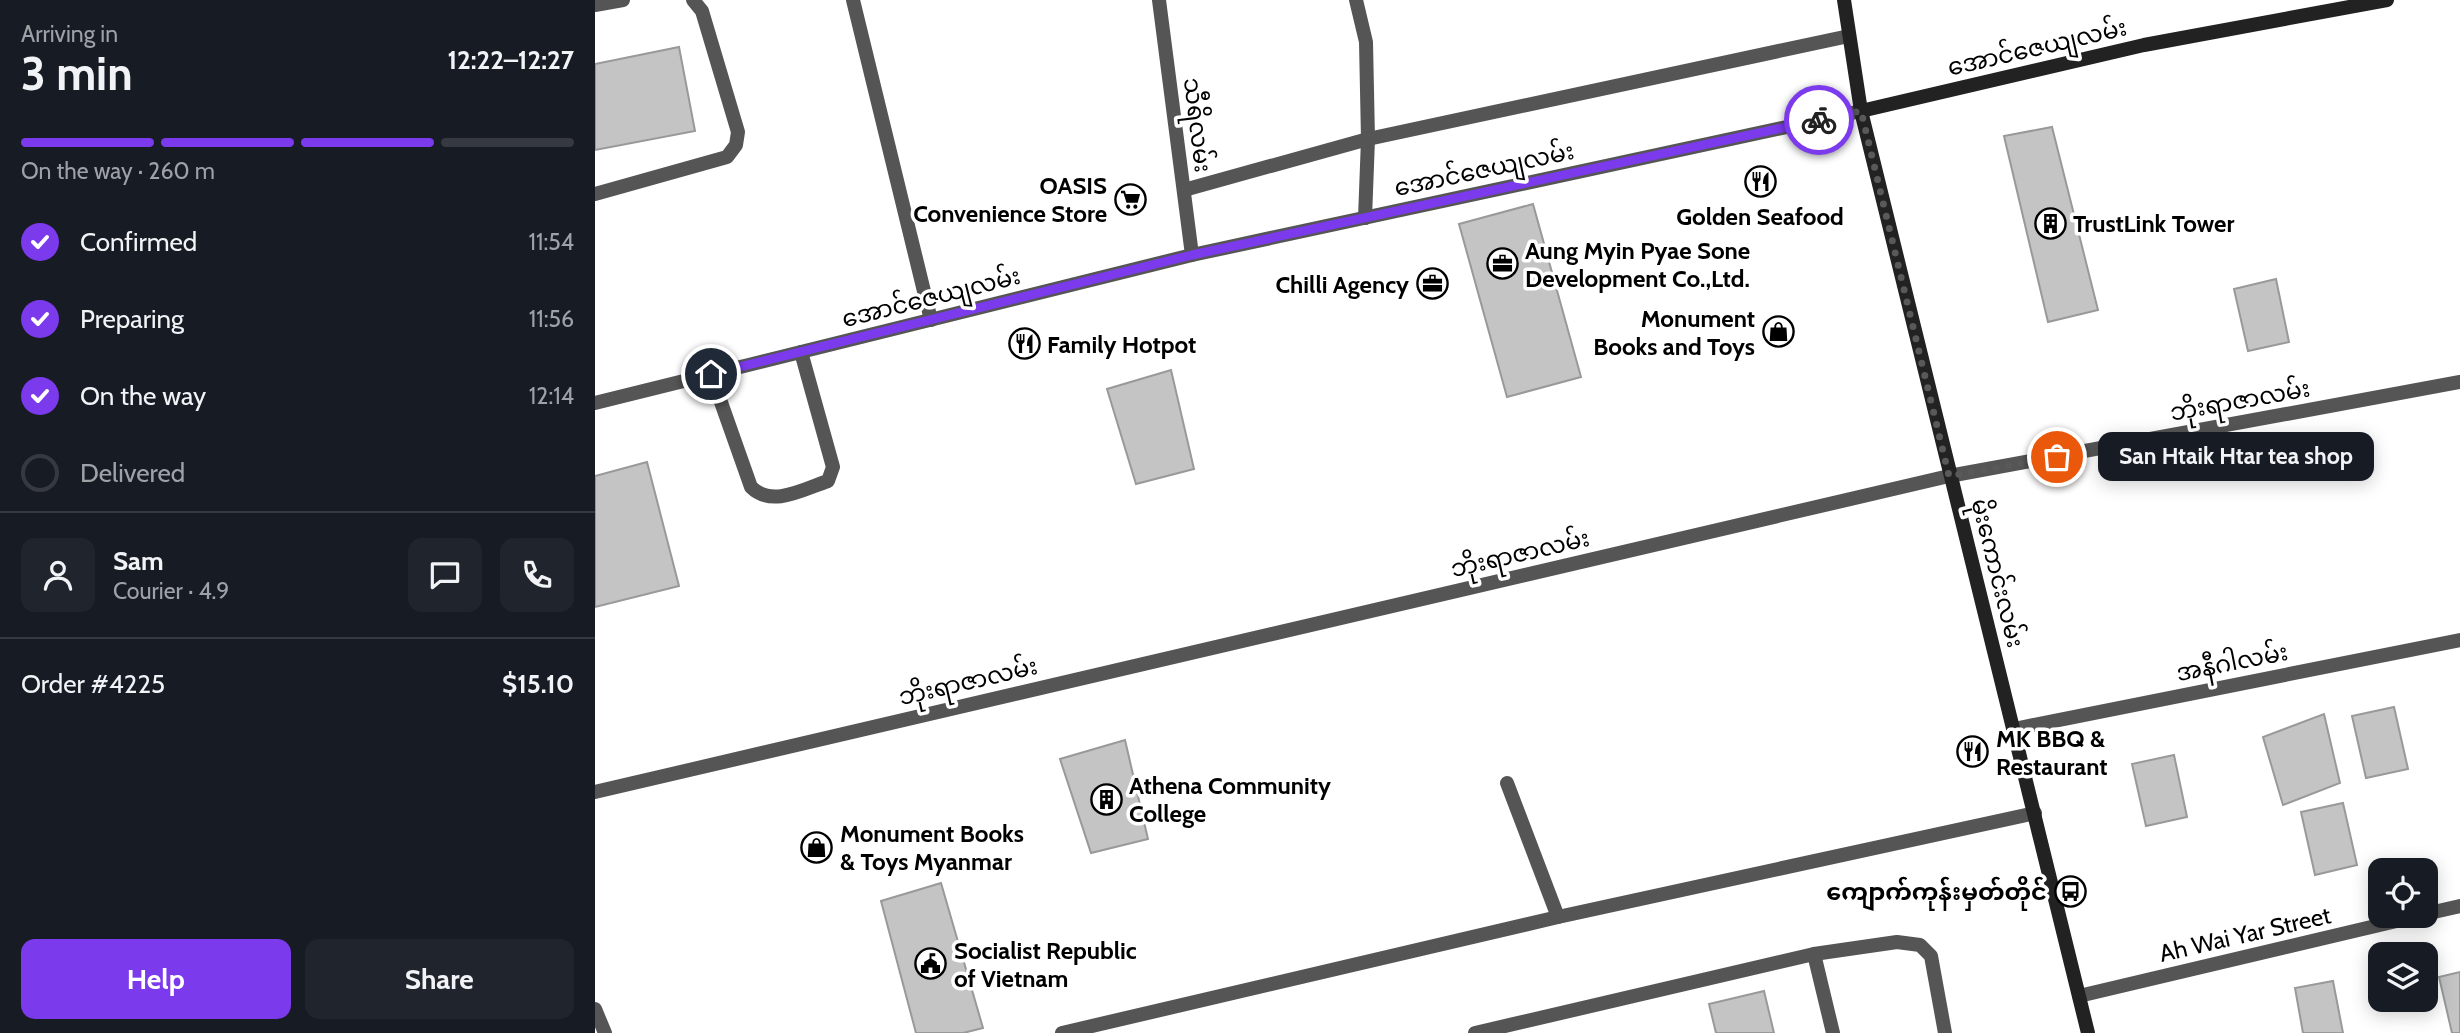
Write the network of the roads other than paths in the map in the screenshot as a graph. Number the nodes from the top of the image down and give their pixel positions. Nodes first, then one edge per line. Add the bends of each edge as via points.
1 (624, 0) edge
2 (693, 0) edge
3 (853, 0) edge
4 (1159, 0) edge
5 (1356, 0) edge
6 (1844, 0) edge
7 (2387, 0) edge
8 (595, 5) edge
9 (1849, 36) junction
10 (1861, 111) junction
11 (1368, 139) junction
12 (1184, 190) junction
13 (595, 194) edge
14 (1365, 218) junction
15 (1192, 255) junction
16 (931, 320) junction
17 (801, 352) junction
18 (711, 374) junction
19 (2460, 382) edge
20 (595, 403) edge
21 (1949, 476) junction
22 (2460, 640) edge
23 (2014, 729) junction
24 (1507, 783) dead end
25 (595, 792) edge
26 (2035, 813) junction
27 (2460, 906) edge
28 (2438, 912) edge
29 (1558, 917) junction
30 (2369, 928) edge
31 (1814, 954) junction
32 (2079, 996) junction
33 (595, 1009) edge
34 (605, 1033) edge
35 (1062, 1033) edge
36 (1475, 1033) edge
37 (1833, 1033) edge
38 (1945, 1033) edge
39 (2088, 1033) edge

1 - 8 street
2 - 13 street via 702,11 738,132 736,145 727,157
3 - 16 street
4 - 12 street, သီရိလမ်း
5 - 11 street via 1366,42
6 - 9 main road, မိုးကောင်းလမ်း
7 - 10 main road, အောင်ဇေယျလမ်း via 2144,45
9 - 10 main road, မိုးကောင်းလမ်း
9 - 11 street
10 - 14 street, အောင်ဇေယျလမ်း
10 - 21 main road, မိုးကောင်းလမ်း
11 - 12 street
11 - 14 street
12 - 15 street, သီရိလမ်း
14 - 15 street, အောင်ဇေယျလမ်း
15 - 16 street, အောင်ဇေယျလမ်း
16 - 17 street, အောင်ဇေယျလမ်း
17 - 18 street, အောင်ဇေယျလမ်း
17 - 18 street via 833,467 828,481 781,497 758,495 751,487
18 - 20 street, အောင်ဇေယျလမ်း
19 - 21 street, ဘိုးရာဇာလမ်း
21 - 23 main road, မိုးကောင်းလမ်း
21 - 25 street, ဘိုးရာဇာလမ်း
22 - 23 street, အနီဂါလမ်း
23 - 26 main road, မိုးကောင်းလမ်း
24 - 29 street
26 - 29 street
26 - 32 main road, မိုးကောင်းလမ်း
27 - 28 street, Ah Wai Yar Street
29 - 35 street
30 - 32 street, Ah Wai Yar Street
31 - 36 street
31 - 37 street
31 - 38 street via 1897,942 1920,945 1931,956
32 - 39 main road, မိုးကောင်းလမ်း
33 - 34 street

